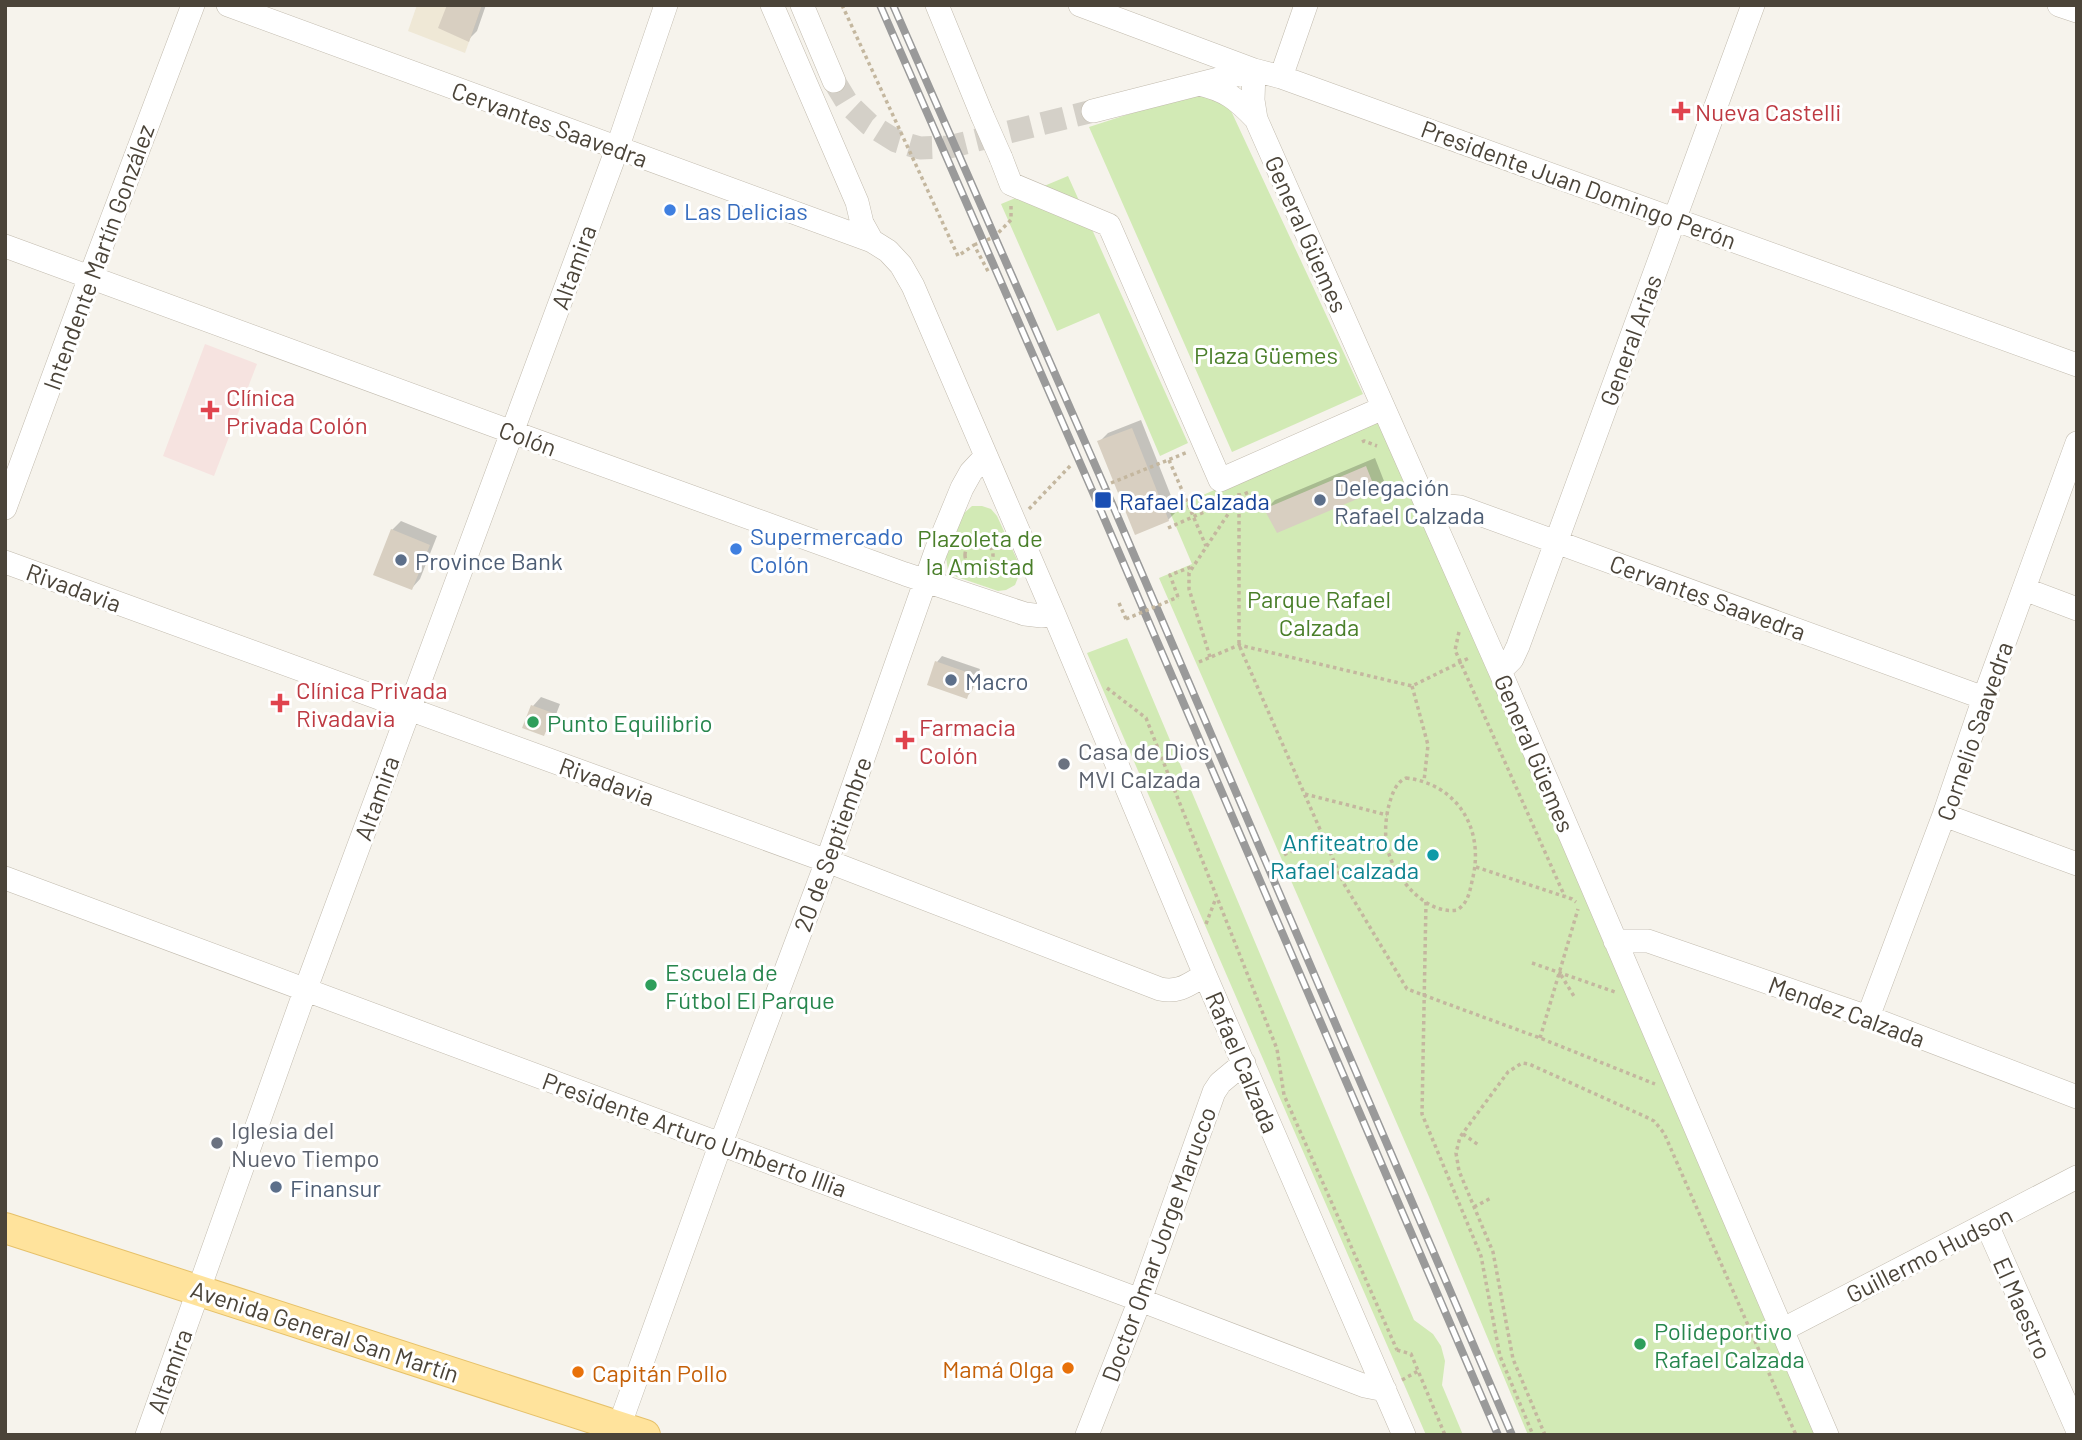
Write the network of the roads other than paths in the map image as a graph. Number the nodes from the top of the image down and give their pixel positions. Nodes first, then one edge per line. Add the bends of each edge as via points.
1 (193, 5) edge
2 (228, 5) edge
3 (666, 5) edge
4 (772, 5) edge
5 (802, 5) edge
6 (937, 5) edge
7 (1080, 5) edge
8 (1306, 5) edge
9 (1753, 5) edge
10 (2059, 5) edge
11 (2077, 11) edge
12 (1254, 70) junction
13 (1281, 77) junction
14 (834, 81) tunnel mouth
15 (1199, 84) junction
16 (1093, 111) tunnel mouth
17 (1256, 119) junction
18 (617, 149) junction
19 (1675, 218) junction
20 (872, 241) junction
21 (5, 246) edge
22 (90, 276) junction
23 (2077, 365) edge
24 (1383, 408) junction
25 (512, 432) junction
26 (2077, 443) edge
27 (985, 457) junction
28 (5, 508) edge
29 (1431, 513) junction
30 (1556, 541) junction
31 (5, 562) edge
32 (926, 581) junction
33 (2024, 589) junction
34 (2077, 609) edge
35 (1054, 614) junction
36 (1500, 671) junction
37 (1984, 698) junction
38 (409, 709) junction
39 (1944, 815) junction
40 (827, 861) junction
41 (2077, 864) edge
42 (5, 878) edge
43 (1615, 941) junction
44 (1205, 975) junction
45 (305, 991) junction
46 (1868, 1017) junction
47 (1244, 1063) junction
48 (2077, 1097) edge
49 (721, 1143) junction
50 (2077, 1177) edge
51 (1987, 1225) junction
52 (5, 1228) edge
53 (198, 1290) junction
54 (1140, 1300) junction
55 (1782, 1329) junction
56 (1385, 1390) junction
57 (2077, 1429) edge
58 (627, 1432) edge
59 (147, 1435) edge
60 (1087, 1435) edge
61 (1405, 1435) edge
62 (1827, 1435) edge

1 - 22 street, Intendente Martín González
2 - 18 street, Cervantes Saavedra
3 - 18 street, Altamira
4 - 20 street, Rafael Calzada
5 - 14 street
6 - 24 street, bridge via 1011,184 1109,225 1206,444 1229,475
7 - 12 street, Presidente Juan Domingo Perón
8 - 13 street
9 - 19 street, General Arias
10 - 11 street
12 - 13 street, Presidente Juan Domingo Perón
12 - 15 street
12 - 17 street, General Güemes
13 - 19 street, Presidente Juan Domingo Perón
15 - 16 street
15 - 17 street via 1220,89
17 - 24 street, General Güemes
18 - 20 street, Cervantes Saavedra
18 - 25 street, Altamira
19 - 23 street, Presidente Juan Domingo Perón
19 - 30 street, General Arias
20 - 27 street, Rafael Calzada via 901,265 913,286
21 - 22 street, Colón
22 - 25 street, Colón
22 - 28 street, Intendente Martín González
24 - 29 street, General Güemes
25 - 32 street, Colón
25 - 38 street, Altamira
26 - 33 street, Cornelio Saavedra
27 - 32 street, 20 de Septiembre via 961,488
27 - 35 street, Rafael Calzada
29 - 30 street, Cervantes Saavedra via 1460,507
29 - 36 street, General Güemes
30 - 36 street, General Arias via 1518,646
30 - 37 street, Cervantes Saavedra
31 - 38 street, Rivadavia
32 - 35 street, Colón via 1025,614
32 - 40 street, 20 de Septiembre
33 - 34 street
33 - 37 street, Cornelio Saavedra
35 - 44 street, Rafael Calzada
36 - 43 street, General Güemes
37 - 39 street, Cornelio Saavedra
38 - 40 street, Rivadavia
38 - 45 street, Altamira
39 - 41 street
39 - 46 street, Cornelio Saavedra
40 - 44 street, Rivadavia via 1160,989 1179,990
40 - 49 street, 20 de Septiembre
42 - 45 street, Presidente Arturo Umberto Illia
43 - 46 street, Mendez Calzada via 1648,941
43 - 55 street, General Güemes
44 - 47 street, Rafael Calzada
45 - 49 street, Presidente Arturo Umberto Illia
45 - 53 street, Altamira
46 - 48 street, Mendez Calzada
47 - 54 street, Doctor Omar Jorge Marucco via 1214,1092
47 - 56 street, Rafael Calzada
49 - 54 street, Presidente Arturo Umberto Illia
49 - 58 street, 20 de Septiembre
50 - 51 street, Guillermo Hudson
51 - 55 street, Guillermo Hudson
51 - 57 street, El Maestro
52 - 53 main road, Avenida General San Martín
53 - 58 main road, Avenida General San Martín
53 - 59 street, Altamira
54 - 56 street, Presidente Arturo Umberto Illia
54 - 60 street, Doctor Omar Jorge Marucco
55 - 62 street, General Güemes
56 - 61 street, Rafael Calzada

